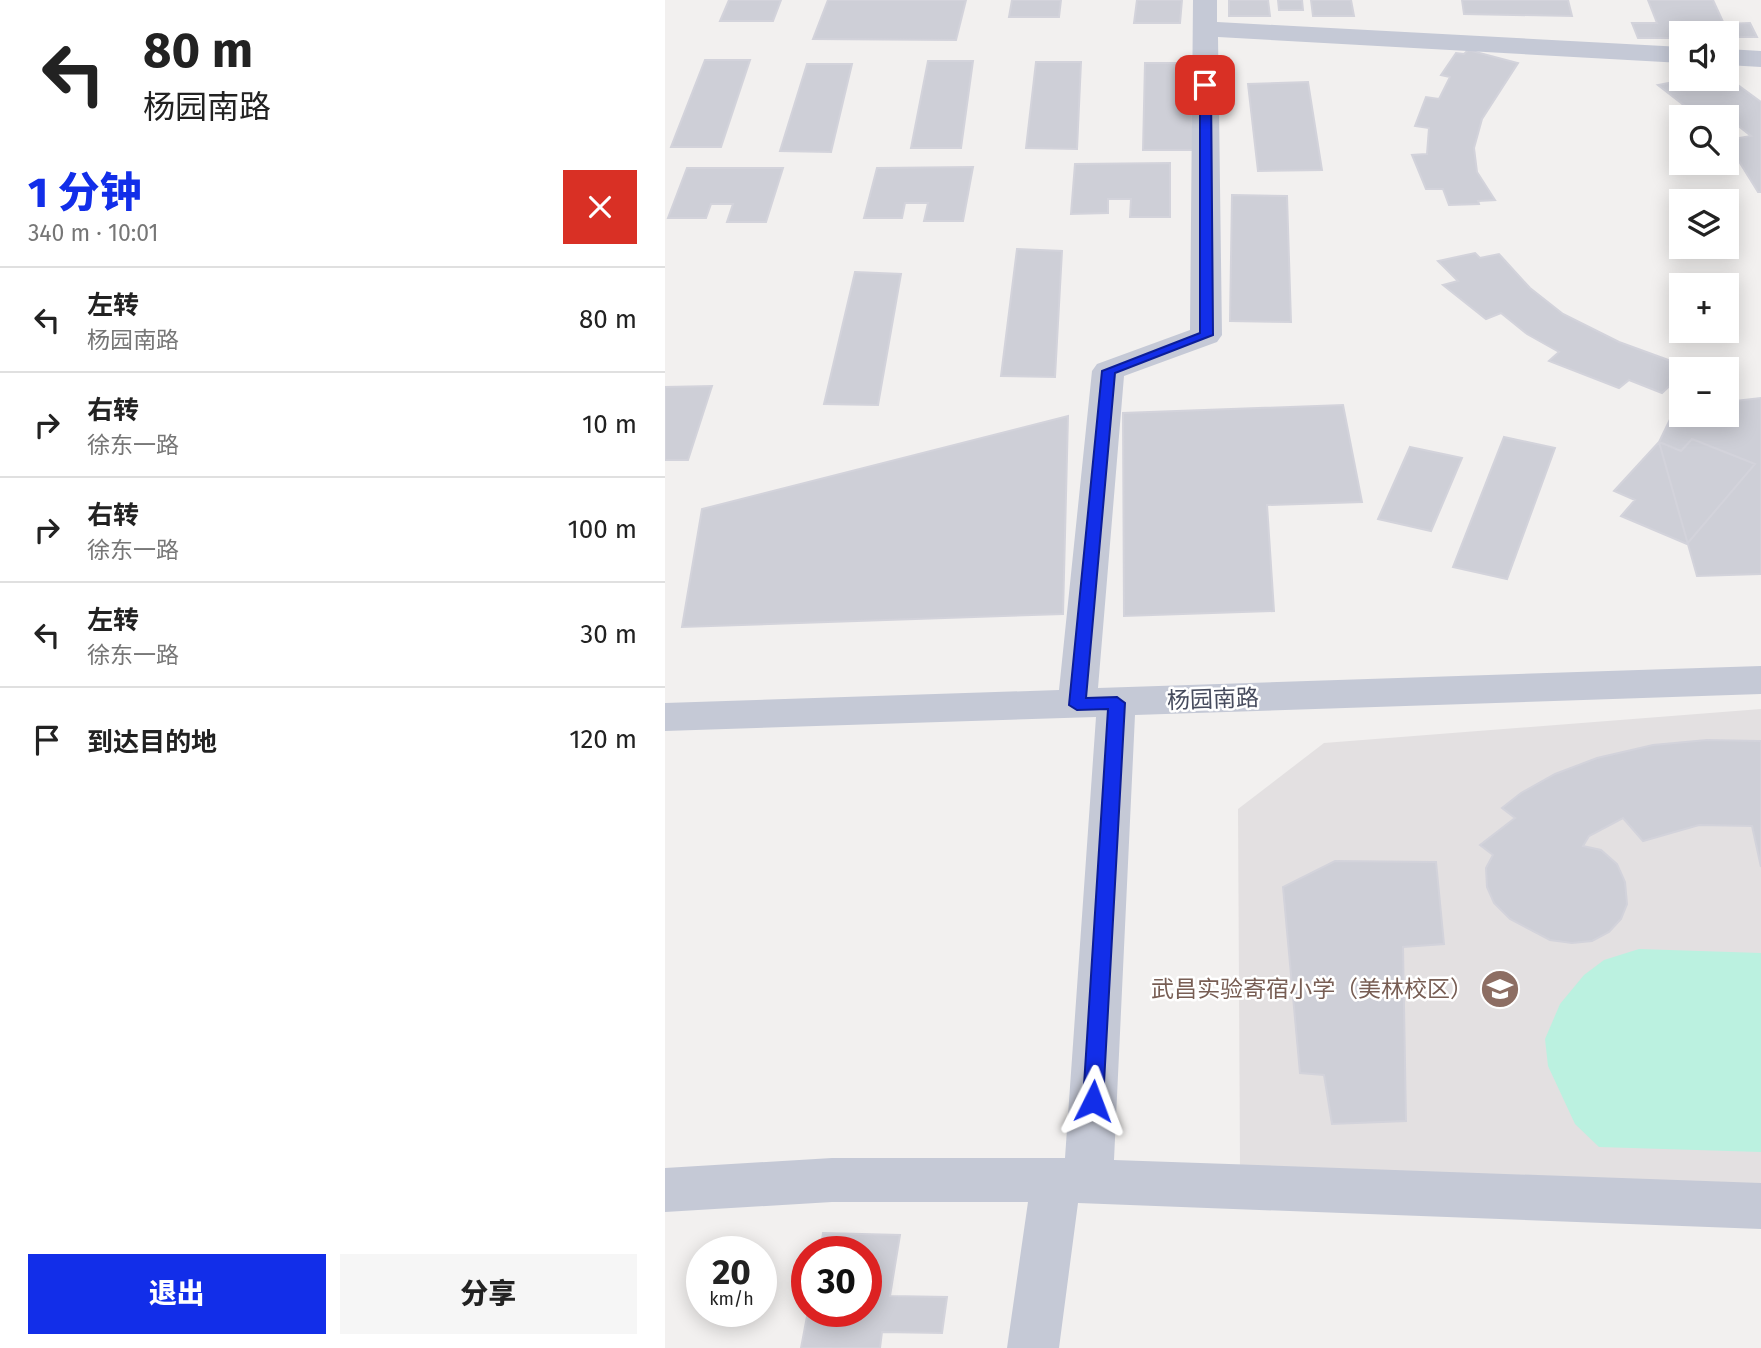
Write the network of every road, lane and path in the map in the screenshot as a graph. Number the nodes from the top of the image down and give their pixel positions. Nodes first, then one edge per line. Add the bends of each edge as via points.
1 (1205, 15) edge
2 (1669, 54) edge
3 (1739, 58) edge
4 (1761, 59) edge
5 (1761, 680) edge
6 (1097, 704) junction
7 (665, 717) edge
8 (1072, 1180) junction
9 (665, 1190) edge
10 (1761, 1206) edge
11 (1033, 1348) edge

1 - 2 street
1 - 6 street via 1206,335 1108,371
3 - 4 street
5 - 6 street, 杨园南路
6 - 7 street, 杨园南路
6 - 8 street
8 - 9 street via 832,1180
8 - 10 street
8 - 11 street

